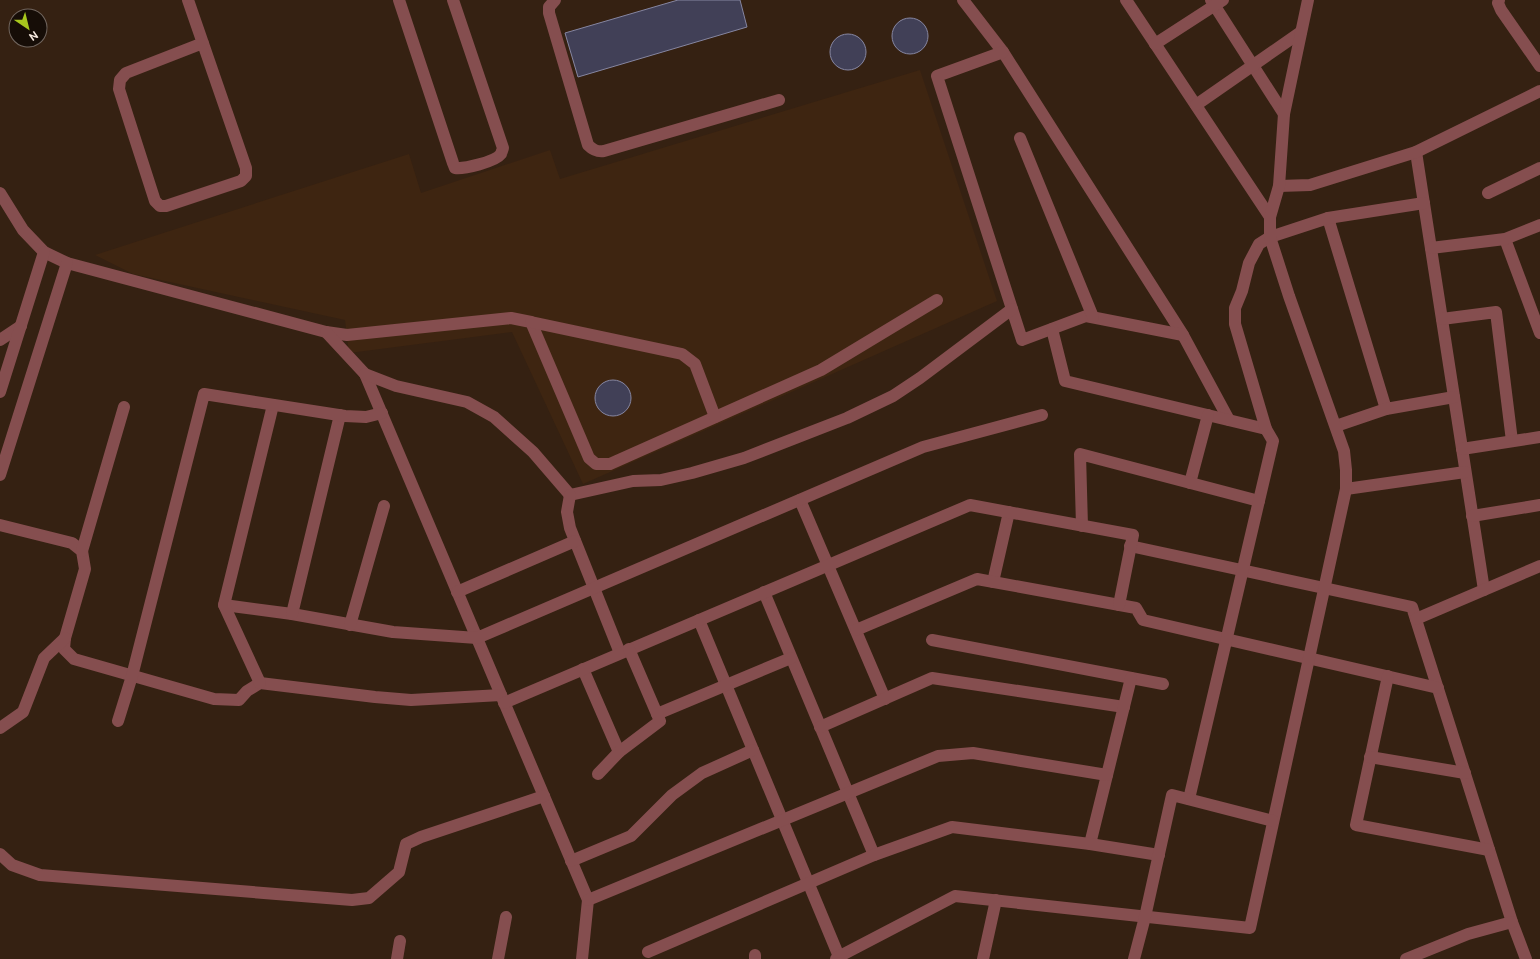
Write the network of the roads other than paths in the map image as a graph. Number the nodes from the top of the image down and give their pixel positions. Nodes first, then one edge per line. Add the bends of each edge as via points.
1 (188, 0) edge
2 (399, 0) edge
3 (453, 0) edge
4 (555, 0) edge
5 (964, 0) edge
6 (1126, 0) edge
7 (1308, 0) edge
8 (1499, 0) edge
9 (1216, 2) edge
10 (1301, 32) junction
11 (203, 43) junction
12 (1155, 44) junction
13 (1003, 52) junction
14 (1253, 65) junction
15 (1540, 66) edge
16 (1540, 91) edge
17 (779, 100) dead end
18 (1196, 105) junction
19 (1284, 114) junction
20 (1020, 138) dead end
21 (1416, 152) junction
22 (1540, 168) edge
23 (1279, 186) junction
24 (1488, 193) dead end
25 (0, 194) edge
26 (1424, 203) junction
27 (1270, 217) junction
28 (1328, 218) junction
29 (1540, 225) edge
30 (1270, 237) junction
31 (1505, 239) junction
32 (1431, 248) junction
33 (44, 252) junction
34 (67, 263) junction
35 (937, 300) dead end
36 (1012, 309) junction
37 (1093, 318) junction
38 (1442, 319) junction
39 (531, 322) junction
40 (21, 326) junction
41 (1539, 328) edge
42 (1052, 329) junction
43 (326, 332) junction
44 (1184, 335) junction
45 (0, 340) edge
46 (365, 374) junction
47 (0, 392) edge
48 (1454, 397) junction
49 (273, 405) junction
50 (124, 407) dead end
51 (1386, 409) junction
52 (382, 413) junction
53 (340, 415) junction
54 (1042, 415) dead end
55 (1208, 415) junction
56 (715, 417) junction
57 (1229, 420) junction
58 (1336, 426) junction
59 (1266, 429) junction
60 (1540, 437) edge
61 (1512, 441) junction
62 (1462, 449) junction
63 (1465, 472) junction
64 (0, 475) edge
65 (1190, 483) junction
66 (1346, 489) junction
67 (570, 495) junction
68 (800, 500) junction
69 (1259, 501) junction
70 (1540, 505) edge
71 (384, 506) dead end
72 (1009, 512) junction
73 (1472, 516) junction
74 (0, 525) edge
75 (1082, 526) junction
76 (575, 541) junction
77 (1130, 546) junction
78 (82, 551) junction
79 (828, 565) junction
80 (1540, 566) edge
81 (1242, 570) junction
82 (993, 582) junction
83 (594, 588) junction
84 (1324, 588) junction
85 (1484, 590) junction
86 (458, 592) junction
87 (764, 592) junction
88 (224, 605) junction
89 (1119, 605) junction
90 (292, 614) junction
91 (1416, 619) junction
92 (699, 620) junction
93 (350, 625) junction
94 (856, 630) junction
95 (65, 638) junction
96 (477, 638) junction
97 (1226, 639) junction
98 (932, 640) dead end
99 (625, 651) junction
100 (791, 658) junction
101 (1309, 658) junction
102 (583, 669) junction
103 (132, 676) junction
104 (1388, 676) junction
105 (1131, 678) junction
106 (260, 683) junction
107 (1163, 684) dead end
108 (726, 685) junction
109 (1438, 688) junction
110 (503, 699) junction
111 (885, 699) junction
112 (1124, 707) junction
113 (656, 714) junction
114 (118, 720) dead end
115 (820, 727) junction
116 (0, 728) edge
117 (753, 750) junction
118 (619, 752) junction
119 (1370, 757) junction
120 (1465, 773) junction
121 (598, 774) dead end
122 (1107, 775) junction
123 (848, 793) junction
124 (544, 796) junction
125 (1189, 799) junction
126 (782, 820) junction
127 (1273, 821) junction
128 (1090, 844) junction
129 (1489, 850) junction
130 (0, 854) edge
131 (874, 855) junction
132 (1159, 855) junction
133 (571, 861) junction
134 (808, 884) junction
135 (588, 900) junction
136 (996, 900) junction
137 (506, 917) dead end
138 (1145, 917) junction
139 (1512, 922) junction
140 (400, 941) dead end
141 (648, 952) dead end
142 (838, 958) edge
143 (397, 959) edge
144 (498, 959) edge
145 (582, 959) edge
146 (983, 959) edge
147 (1134, 959) edge
148 (1406, 959) edge
149 (1526, 959) edge

1 - 11 street
2 - 3 street via 453,163 456,168 462,169 495,158 501,154 503,148
4 - 17 street via 549,7 549,13 588,145 592,149 604,151
5 - 13 street
6 - 12 street
7 - 10 street
8 - 15 street via 1501,10
9 - 12 street
9 - 14 street
10 - 14 street
10 - 19 street
11 - 11 street via 246,168 246,176 241,181 160,206 154,201 119,89 120,80 126,73
12 - 18 street
13 - 36 street via 937,76
13 - 44 street
14 - 18 street
14 - 19 street
16 - 21 street
18 - 27 street
19 - 23 street
20 - 37 street
21 - 23 street via 1310,185
21 - 26 street
22 - 24 street
23 - 27 street
25 - 33 street via 24,230
26 - 28 street
26 - 32 street
27 - 30 street
28 - 30 street
28 - 51 street
29 - 31 street
30 - 58 street
30 - 59 street via 1259,244 1249,263 1235,308 1235,324
31 - 32 street
31 - 41 street
32 - 38 street
33 - 34 street
33 - 40 street
34 - 43 street
34 - 64 street
35 - 56 street via 821,370
36 - 42 street via 1022,340
36 - 67 street via 893,396 847,418 744,458 692,473 661,480 633,481
37 - 42 street via 1086,316
37 - 44 street
38 - 48 street
38 - 61 street via 1496,312
39 - 43 street via 511,318 347,335
39 - 56 street via 682,354 696,364
39 - 56 street via 589,458 596,464 610,464
40 - 45 street
40 - 47 street
42 - 55 street via 1065,381
43 - 46 street
44 - 57 street
46 - 52 street
46 - 67 street via 396,386 467,402 494,417 533,452
48 - 51 street
48 - 62 street
49 - 53 street
49 - 88 street
49 - 103 street via 204,394
50 - 78 street
51 - 58 street
52 - 53 street via 366,417
52 - 86 street
53 - 90 street
54 - 68 street via 923,447
55 - 57 street
55 - 65 street
57 - 59 street
58 - 66 street via 1344,451
59 - 69 street via 1273,441
60 - 61 street
61 - 62 street
62 - 63 street
63 - 66 street
63 - 73 street
65 - 69 street
65 - 75 street via 1080,454
66 - 84 street
67 - 76 street via 567,512
68 - 79 street
68 - 83 street
69 - 81 street
70 - 73 street
71 - 93 street
72 - 75 street
72 - 79 street via 970,505
72 - 82 street
73 - 85 street
74 - 78 street via 72,543
75 - 77 street via 1132,535
76 - 83 street
76 - 86 street
77 - 81 street
77 - 89 street
78 - 95 street via 85,569
79 - 87 street
79 - 94 street
80 - 85 street
81 - 84 street
81 - 97 street
82 - 89 street
82 - 94 street via 977,579
83 - 96 street
83 - 99 street
84 - 91 street via 1412,607
84 - 101 street
85 - 91 street
86 - 96 street
87 - 92 street
87 - 100 street
88 - 90 street
88 - 106 street
89 - 97 street via 1136,608 1143,620
90 - 93 street
91 - 109 street
92 - 99 street
92 - 108 street
93 - 96 street via 393,632
94 - 111 street
95 - 103 street via 64,649 74,660
95 - 116 street via 44,658 23,712
96 - 110 street
97 - 101 street
97 - 125 street
98 - 105 street
99 - 102 street
99 - 113 street
100 - 108 street
100 - 115 street
101 - 104 street
101 - 127 street
102 - 110 street
102 - 118 street
103 - 106 street via 214,699 239,700
103 - 114 street
104 - 109 street
104 - 119 street
105 - 107 street
105 - 112 street
106 - 110 street via 411,700
108 - 113 street
108 - 117 street
109 - 120 street
110 - 124 street
111 - 112 street via 932,678
111 - 115 street
112 - 122 street
113 - 118 street via 660,721
115 - 123 street
117 - 126 street
117 - 133 street via 702,773 672,795 631,836
118 - 121 street
119 - 120 street
119 - 129 street via 1356,825
120 - 129 street
122 - 123 street via 974,753 938,756
122 - 128 street
123 - 126 street
123 - 131 street
124 - 130 street via 406,844 399,872 369,898 363,899 40,875 12,865
124 - 133 street
125 - 127 street
125 - 132 street via 1172,795
126 - 134 street
126 - 135 street
127 - 138 street via 1250,928
128 - 131 street via 952,827
128 - 132 street
129 - 139 street
131 - 134 street
132 - 138 street
133 - 135 street
134 - 141 street
134 - 142 street
135 - 145 street
136 - 138 street
136 - 142 street via 955,896
136 - 146 street
137 - 144 street
138 - 147 street
139 - 148 street via 1468,934
139 - 149 street
140 - 143 street

